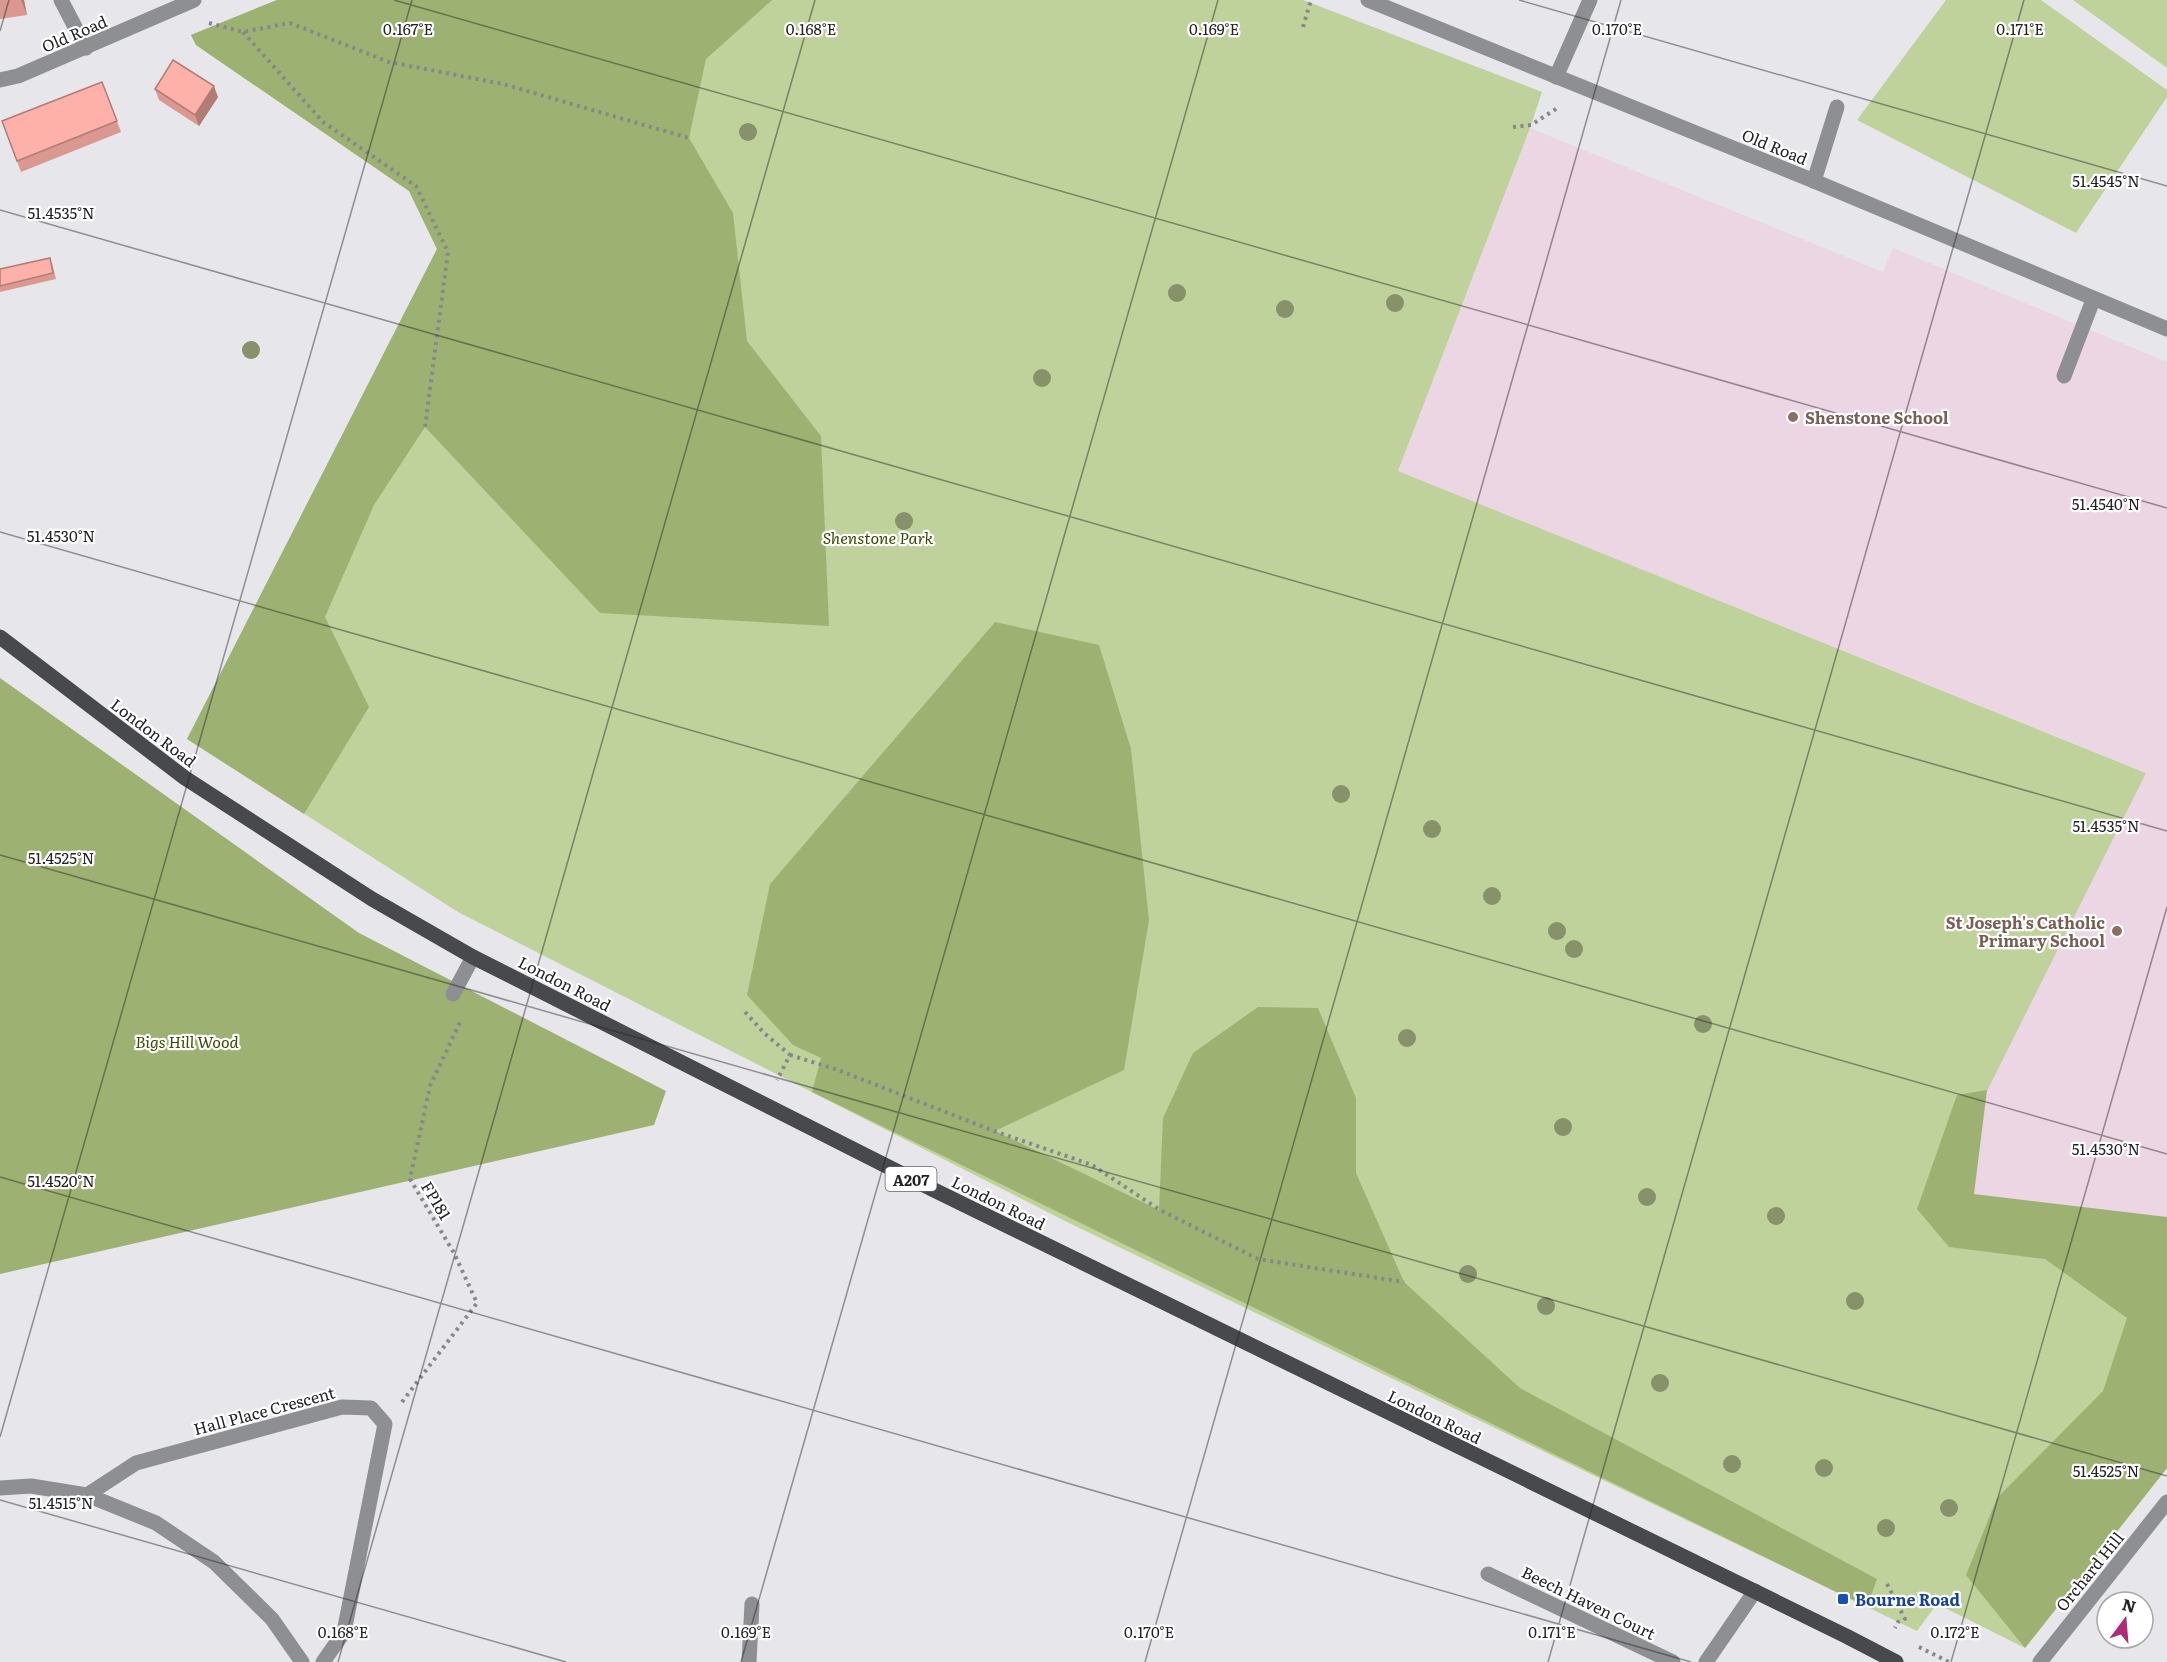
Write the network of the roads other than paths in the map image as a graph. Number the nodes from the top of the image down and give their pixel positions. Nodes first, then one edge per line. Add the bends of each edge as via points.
1 (61, 0) edge
2 (194, 0) edge
3 (1368, 0) edge
4 (1590, 0) edge
5 (86, 48) junction
6 (1556, 77) junction
7 (0, 80) edge
8 (1837, 107) dead end
9 (1814, 181) junction
10 (2093, 300) junction
11 (2167, 329) edge
12 (2064, 376) dead end
13 (0, 637) edge
14 (473, 957) junction
15 (453, 994) dead end
16 (0, 1488) edge
17 (87, 1495) junction
18 (2167, 1502) edge
19 (1488, 1574) dead end
20 (1755, 1591) junction
21 (752, 1604) dead end
22 (302, 1662) edge
23 (323, 1662) edge
24 (749, 1662) edge
25 (1673, 1662) edge
26 (1706, 1662) edge
27 (1896, 1662) edge
28 (2040, 1662) edge

1 - 5 street
2 - 5 street, Old Road
3 - 6 street, Old Road
4 - 6 street
5 - 7 street, Old Road
6 - 9 street, Old Road
8 - 9 street
9 - 10 street, Old Road
10 - 11 street, Old Road
10 - 12 street
13 - 14 main road, London Road / A207 via 184,778 372,899
14 - 15 street
14 - 20 main road, London Road / A207 via 976,1211
16 - 17 street via 31,1486
17 - 22 street via 156,1523 214,1562 272,1619
17 - 23 street, Hall Place Crescent via 136,1463 342,1407 371,1408 385,1424 344,1632
18 - 28 street, Orchard Hill
19 - 25 street, Beech Haven Court
20 - 26 street
20 - 27 main road, London Road / A207
21 - 24 street

